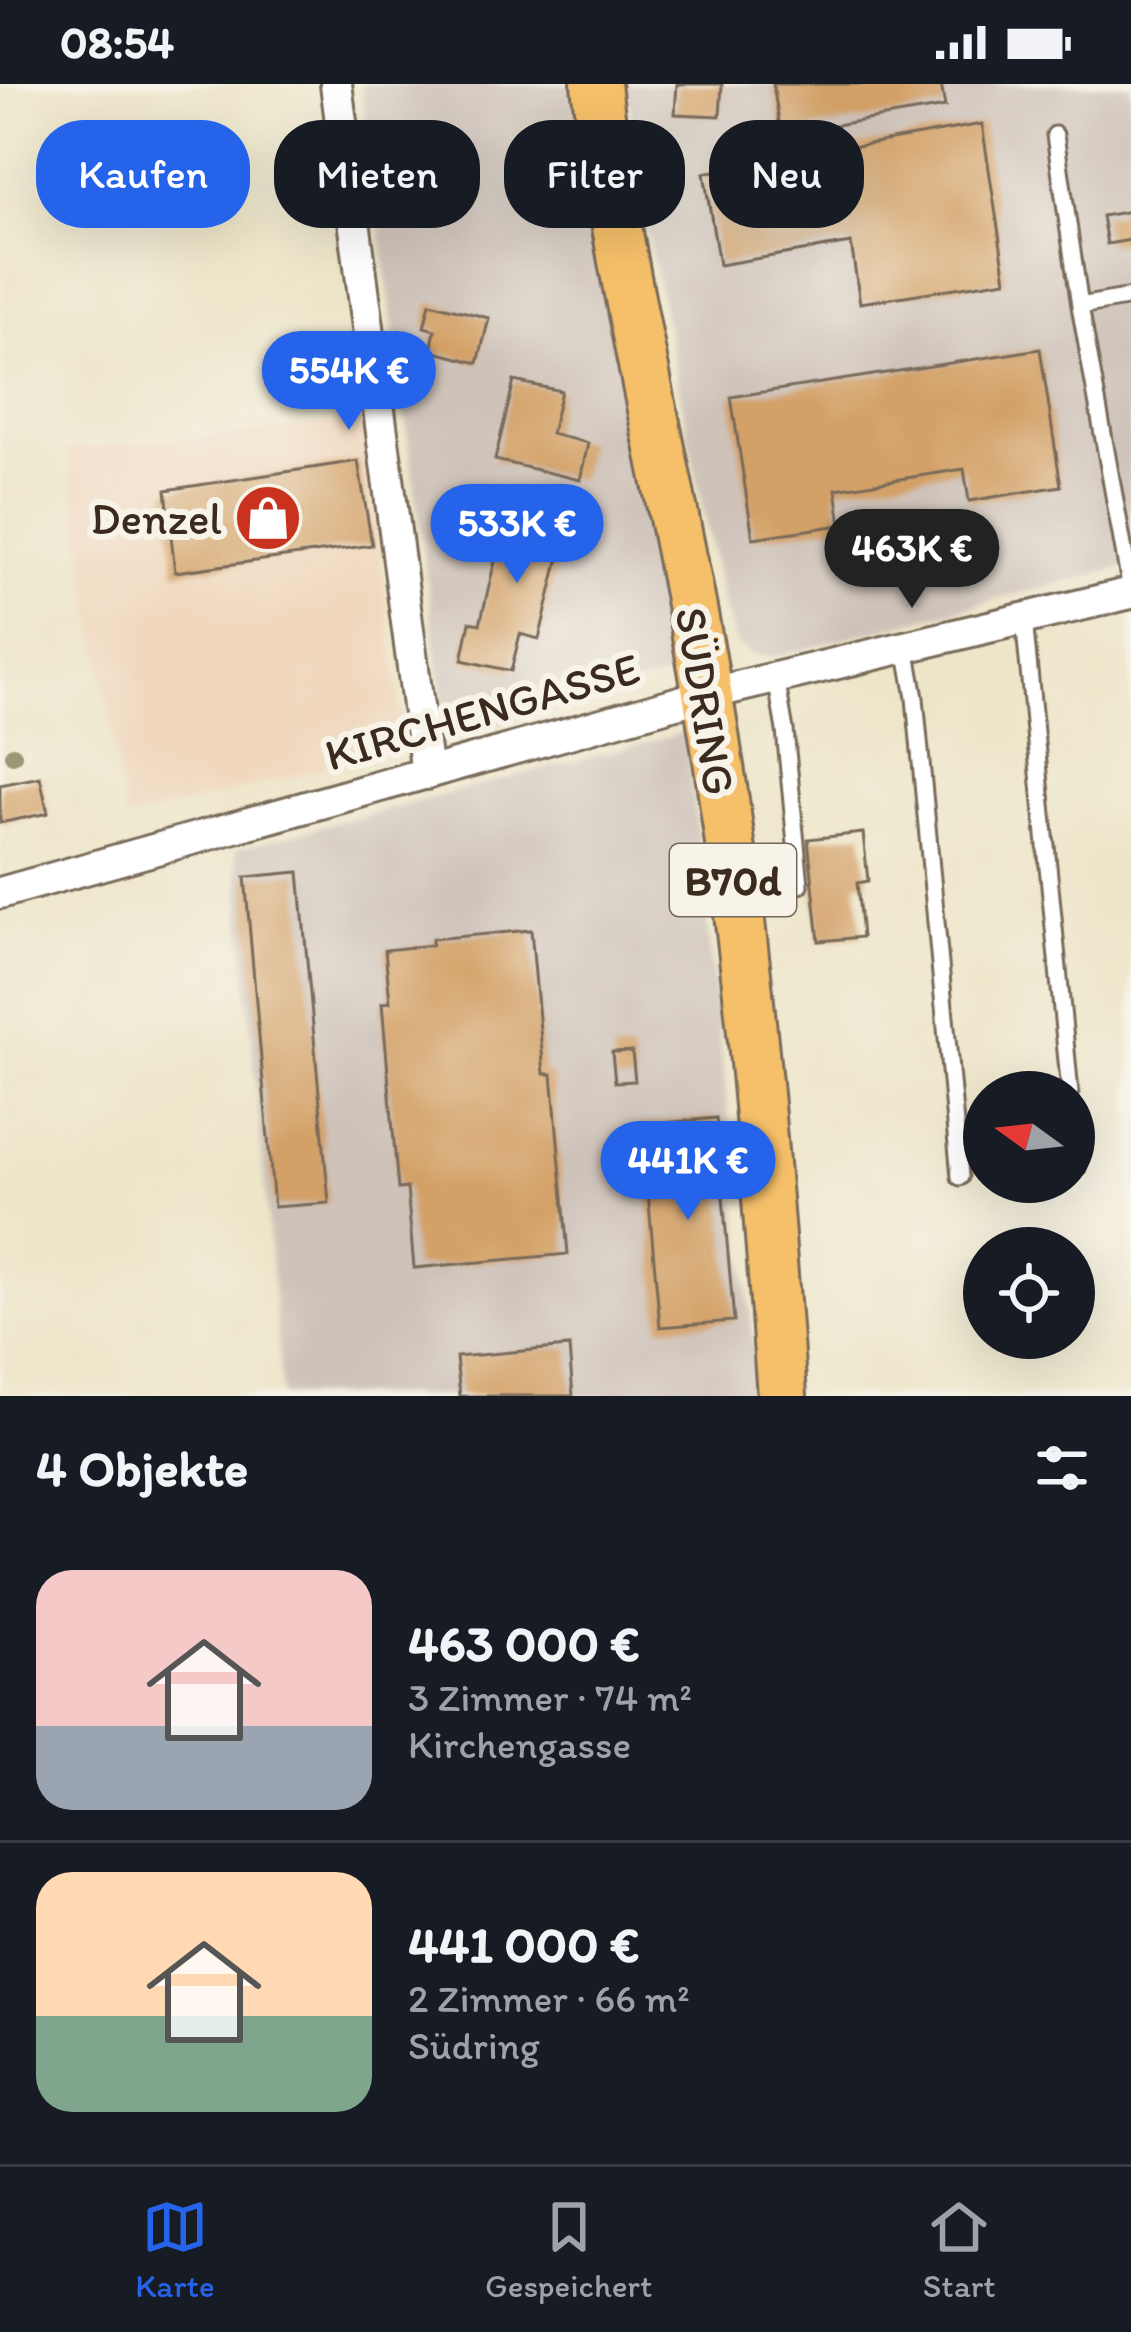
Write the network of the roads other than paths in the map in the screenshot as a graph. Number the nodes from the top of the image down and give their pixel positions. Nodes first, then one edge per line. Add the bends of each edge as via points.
1 (336, 84) edge
2 (596, 84) edge
3 (1055, 135) dead end
4 (1131, 297) edge
5 (1080, 306) junction
6 (1131, 592) edge
7 (1024, 619) junction
8 (906, 647) junction
9 (776, 678) junction
10 (708, 694) junction
11 (427, 774) junction
12 (800, 885) dead end
13 (0, 893) edge
14 (1068, 1071) edge
15 (960, 1177) dead end
16 (782, 1396) edge

1 - 11 street
2 - 10 main road, SÜDRING / B70d
3 - 5 lane
4 - 5 lane
5 - 6 lane
6 - 7 street, KIRCHENGASSE
7 - 8 street, KIRCHENGASSE
7 - 14 lane
8 - 9 street, KIRCHENGASSE
8 - 15 lane
9 - 10 street, KIRCHENGASSE
9 - 12 lane
10 - 11 street, KIRCHENGASSE
10 - 16 main road, SÜDRING / B70d via 758,1066
11 - 13 street, KIRCHENGASSE

